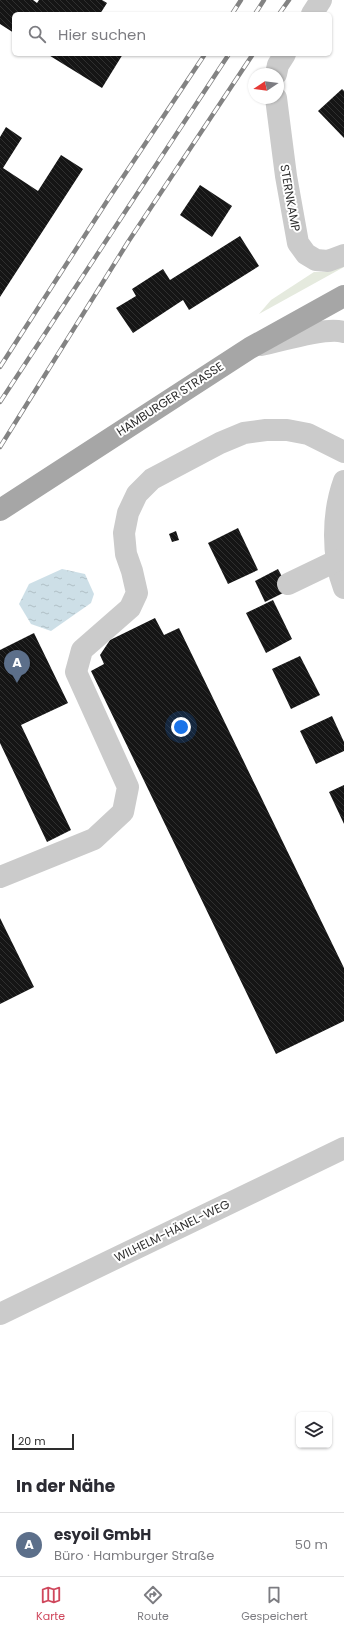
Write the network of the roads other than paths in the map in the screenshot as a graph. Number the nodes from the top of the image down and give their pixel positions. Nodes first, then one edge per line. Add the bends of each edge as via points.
1 (321, 0) edge
2 (313, 12) edge
3 (284, 56) edge
4 (277, 68) edge
5 (277, 104) edge
6 (344, 255) edge
7 (344, 296) edge
8 (344, 332) edge
9 (250, 348) junction
10 (344, 452) edge
11 (344, 481) edge
12 (0, 510) edge
13 (338, 560) junction
14 (288, 584) dead end
15 (344, 588) edge
16 (0, 877) edge
17 (344, 1148) edge
18 (0, 1314) edge

1 - 2 street
3 - 4 street
5 - 6 street, STERNKAMP via 298,243 306,254 316,260 328,261
7 - 9 main road, HAMBURGER STRASSE
8 - 9 street via 317,332
9 - 12 main road, HAMBURGER STRASSE
10 - 16 street via 308,434 287,430 244,433 220,442 152,479 137,494 128,513 124,533 126,554 137,593 130,608 82,650 76,672 128,787 123,812 94,839
11 - 13 street via 336,514
13 - 14 street
13 - 15 street
17 - 18 street, WILHELM-HÄNEL-WEG

